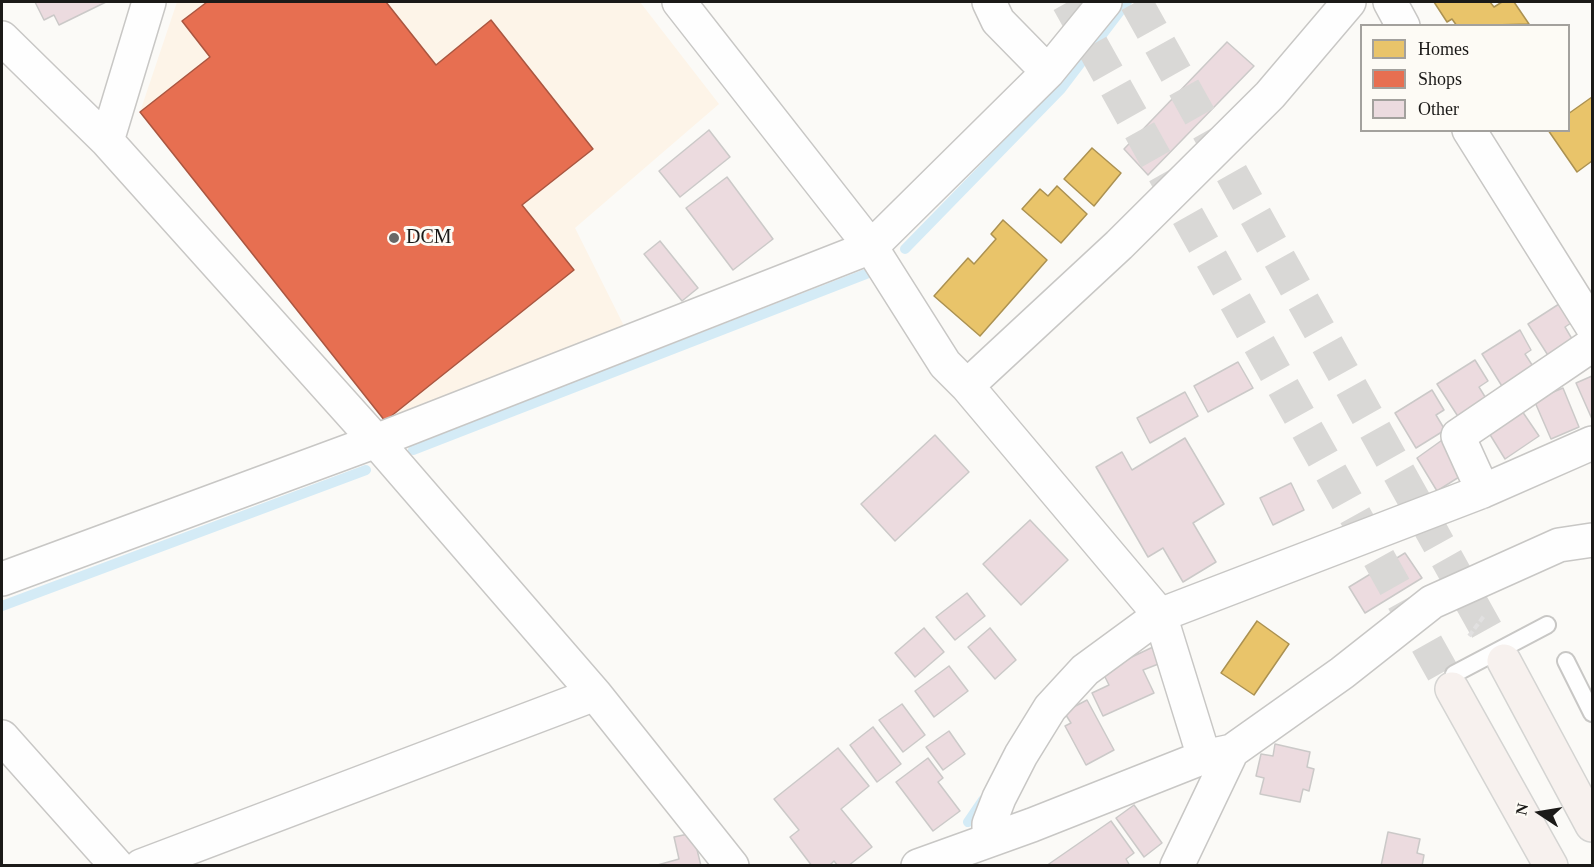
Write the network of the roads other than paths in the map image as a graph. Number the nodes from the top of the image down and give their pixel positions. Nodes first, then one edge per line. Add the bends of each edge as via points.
1 (148, 2) edge
2 (679, 2) edge
3 (989, 2) edge
4 (1106, 2) edge
5 (1349, 2) edge
6 (1390, 2) edge
7 (1402, 24) edge
8 (2, 39) edge
9 (1048, 72) junction
10 (1470, 132) edge
11 (106, 141) junction
12 (871, 247) junction
13 (1593, 326) edge
14 (1593, 345) edge
15 (967, 386) junction
16 (376, 441) junction
17 (1593, 443) edge
18 (1483, 491) junction
19 (1593, 540) edge
20 (2, 579) edge
21 (1160, 615) junction
22 (1547, 625) dead end
23 (1504, 661) tunnel mouth
24 (1566, 661) dead end
25 (1453, 681) joint
26 (594, 694) junction
27 (1593, 713) edge
28 (2, 737) edge
29 (1218, 754) junction
30 (1593, 825) edge
31 (989, 840) junction
32 (117, 866) edge
33 (141, 866) edge
34 (732, 866) edge
35 (918, 866) edge
36 (1177, 866) edge
37 (1551, 866) edge

1 - 11 street
2 - 12 street
3 - 9 street via 998,21
4 - 9 street
5 - 15 street via 1270,95 1119,245
6 - 7 street
8 - 11 street
9 - 12 street
10 - 13 street
11 - 16 street
12 - 15 street via 945,364
12 - 16 street
14 - 18 street via 1458,436
15 - 21 street
16 - 20 street
16 - 26 street
17 - 18 street
18 - 21 street
19 - 29 street via 1559,545 1432,602 1342,673
21 - 29 street
21 - 31 street via 1085,670 1050,708 999,798 989,824
22 - 25 lane
23 - 30 main road
24 - 27 lane
25 - 37 main road
26 - 33 street
26 - 34 street
28 - 32 street
29 - 31 street
29 - 36 street
31 - 35 street

